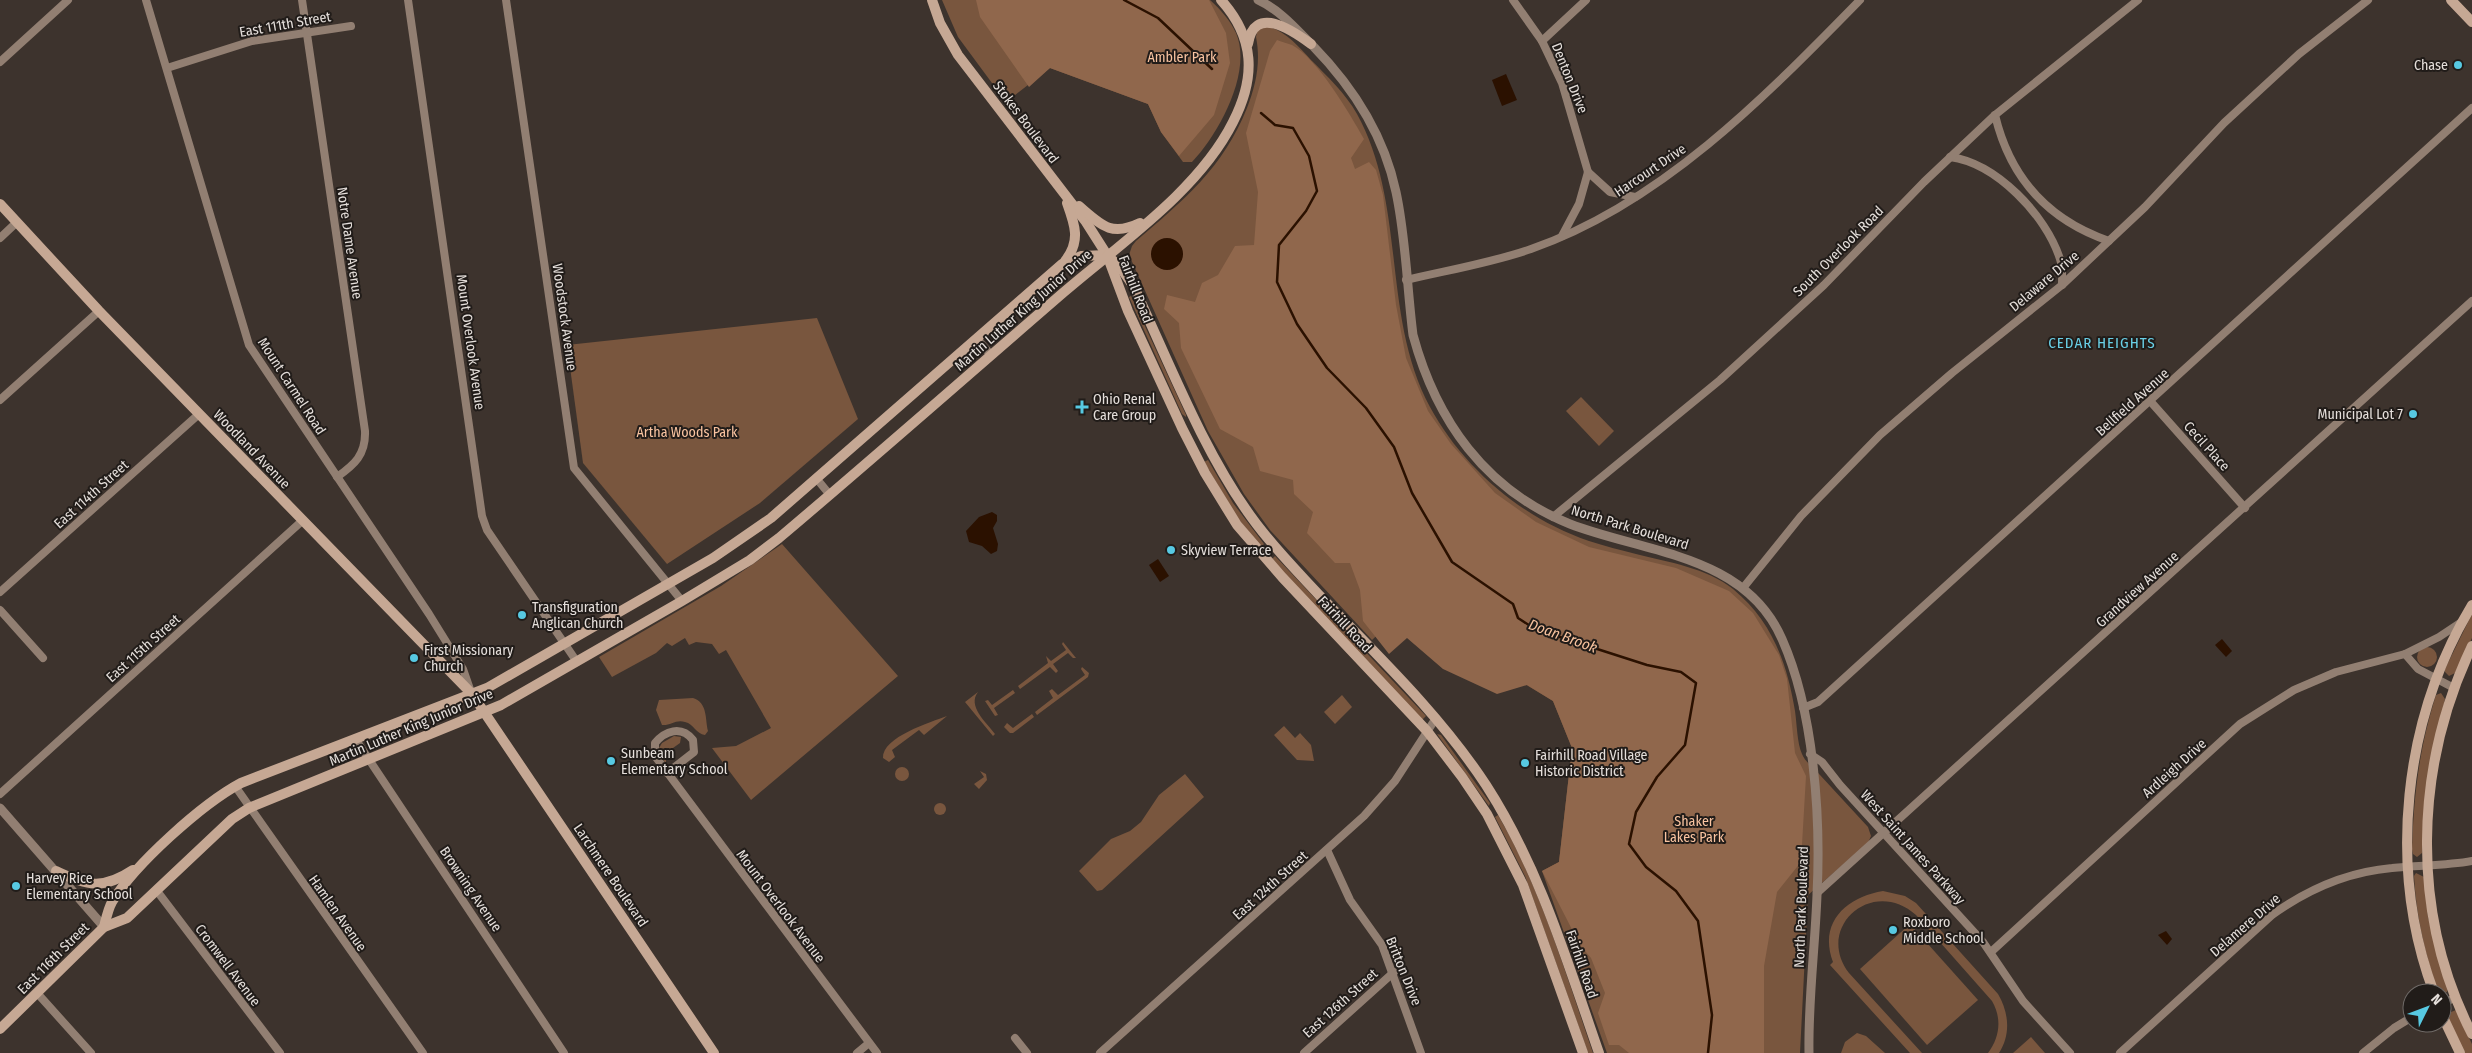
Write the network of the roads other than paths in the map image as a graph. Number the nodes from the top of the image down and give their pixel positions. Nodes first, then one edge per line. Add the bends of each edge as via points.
1 (68, 0) edge
2 (146, 0) edge
3 (302, 0) edge
4 (408, 0) edge
5 (506, 0) edge
6 (932, 0) edge
7 (1221, 0) edge
8 (1258, 0) edge
9 (1513, 0) edge
10 (1586, 0) edge
11 (1860, 0) edge
12 (2138, 0) edge
13 (2368, 0) edge
14 (2451, 0) edge
15 (2472, 22) edge
16 (351, 26) dead end
17 (307, 33) junction
18 (1542, 40) junction
19 (1248, 44) junction
20 (1311, 44) junction
21 (0, 62) edge
22 (167, 68) junction
23 (2472, 108) edge
24 (1995, 115) junction
25 (1950, 157) junction
26 (1588, 172) junction
27 (1062, 190) junction
28 (1635, 198) junction
29 (0, 204) edge
30 (1150, 218) junction
31 (17, 222) junction
32 (1562, 236) junction
33 (0, 238) edge
34 (2109, 241) junction
35 (1107, 255) junction
36 (1062, 264) junction
37 (1406, 280) junction
38 (2062, 286) junction
39 (2472, 301) edge
40 (99, 311) junction
41 (977, 339) junction
42 (991, 355) junction
43 (0, 400) edge
44 (2151, 402) junction
45 (199, 414) junction
46 (1195, 417) junction
47 (1181, 425) junction
48 (1210, 448) junction
49 (1196, 455) junction
50 (337, 477) junction
51 (816, 478) junction
52 (830, 495) junction
53 (2245, 508) junction
54 (1553, 517) junction
55 (302, 521) junction
56 (1275, 547) junction
57 (1263, 557) junction
58 (668, 584) junction
59 (1743, 588) junction
60 (0, 592) edge
61 (682, 601) junction
62 (2472, 605) edge
63 (0, 610) edge
64 (2463, 621) junction
65 (564, 644) junction
66 (2472, 646) edge
67 (2405, 654) junction
68 (43, 658) dead end
69 (577, 662) junction
70 (2436, 680) junction
71 (2454, 688) junction
72 (472, 694) junction
73 (1803, 708) junction
74 (486, 712) junction
75 (1436, 718) junction
76 (1427, 731) junction
77 (356, 740) junction
78 (1810, 754) junction
79 (370, 759) junction
80 (667, 773) junction
81 (235, 786) junction
82 (0, 794) edge
83 (1499, 806) junction
84 (0, 808) edge
85 (249, 808) junction
86 (1487, 814) junction
87 (1884, 834) junction
88 (1327, 850) junction
89 (2472, 861) edge
90 (2428, 865) junction
91 (140, 866) junction
92 (2408, 866) junction
93 (56, 871) junction
94 (157, 891) junction
95 (1817, 893) junction
96 (104, 927) junction
97 (1991, 952) junction
98 (1394, 972) junction
99 (2431, 983) edge
100 (38, 994) junction
101 (2456, 998) junction
102 (2452, 999) edge
103 (2402, 1023) edge
104 (0, 1029) edge
105 (2451, 1033) edge
106 (2472, 1034) edge
107 (1015, 1038) dead end
108 (869, 1042) junction
109 (91, 1053) edge
110 (280, 1053) edge
111 (423, 1053) edge
112 (564, 1053) edge
113 (714, 1053) edge
114 (857, 1053) edge
115 (877, 1053) edge
116 (1027, 1053) edge
117 (1100, 1053) edge
118 (1304, 1053) edge
119 (1421, 1053) edge
120 (1583, 1053) edge
121 (1599, 1053) edge
122 (1810, 1053) edge
123 (2070, 1053) edge
124 (2120, 1053) edge
125 (2363, 1053) edge
126 (2460, 1053) edge

1 - 21 street
2 - 22 street, Mount Carmel Road
3 - 17 street, Notre Dame Avenue
4 - 65 street, Mount Overlook Avenue via 482,516 487,530
5 - 58 street, Woodstock Avenue via 574,468
6 - 27 main road, Stokes Boulevard via 940,23 958,55
7 - 19 main road via 1232,11
8 - 20 street, North Park Boulevard via 1286,19
9 - 18 street, Denton Drive
10 - 18 street
11 - 28 street, Harcourt Drive via 1820,42 1716,138
12 - 24 street, South Overlook Road
13 - 34 street, Delaware Drive via 2299,54 2224,123
14 - 15 main road
16 - 17 street, East 111th Street
17 - 22 street, East 111th Street via 252,41
17 - 50 street, Notre Dame Avenue via 365,442 356,463
18 - 26 street, Denton Drive via 1562,83
19 - 20 main road via 1254,29 1270,22 1299,34
19 - 30 main road via 1246,88 1232,125 1196,176
20 - 37 street, North Park Boulevard via 1348,86 1370,120 1385,156 1396,191
22 - 50 street, Mount Carmel Road via 249,345
23 - 44 street, Bellfield Avenue
24 - 25 street, South Overlook Road
24 - 34 street via 2009,158 2035,195 2078,229
25 - 38 street via 1974,163 2019,195 2032,209 2061,259
25 - 54 street, South Overlook Road via 1824,285 1720,380
26 - 28 street via 1610,192
26 - 32 street via 1579,204
27 - 30 main road via 1108,228 1125,229
27 - 35 main road, Stokes Boulevard
27 - 36 main road via 1075,224 1076,240
28 - 32 street, Harcourt Drive
29 - 31 main road, Woodland Avenue
30 - 35 main road
31 - 33 street
31 - 40 main road, Woodland Avenue
32 - 37 street, Harcourt Drive via 1493,260
34 - 38 street, Delaware Drive
35 - 36 main road, Martin Luther King Junior Drive via 1081,256
35 - 42 main road, Martin Luther King Junior Drive
35 - 46 main road, Fairhill Road via 1134,287
35 - 47 main road, Fairhill Road via 1128,311
36 - 41 main road, Martin Luther King Junior Drive
37 - 54 street, North Park Boulevard via 1414,335 1425,374 1450,424 1496,478
38 - 59 street, Delaware Drive via 1880,435 1801,516
39 - 53 street, Grandview Avenue
40 - 43 street
40 - 45 main road, Woodland Avenue
41 - 42 street
41 - 51 main road, Martin Luther King Junior Drive
42 - 52 main road, Martin Luther King Junior Drive
44 - 53 street, Cecil Place
44 - 73 street, Bellfield Avenue via 1818,702
45 - 55 main road, Woodland Avenue
45 - 60 street, East 114th Street
46 - 47 main road
46 - 48 main road, Fairhill Road
47 - 49 main road, Fairhill Road
48 - 49 main road
48 - 56 main road, Fairhill Road via 1230,485
49 - 57 main road, Fairhill Road via 1237,524
50 - 72 street, Mount Carmel Road via 458,661
51 - 52 street
51 - 58 main road, Martin Luther King Junior Drive via 751,532
52 - 61 main road, Martin Luther King Junior Drive via 750,560
53 - 87 street, Grandview Avenue
54 - 59 street, North Park Boulevard via 1691,560 1723,573
55 - 72 main road, Woodland Avenue
55 - 82 street, East 115th Street
56 - 57 main road
56 - 75 main road, Fairhill Road
57 - 76 main road, Fairhill Road
58 - 61 street, Woodstock Avenue
58 - 65 main road, Martin Luther King Junior Drive
59 - 73 street, North Park Boulevard via 1764,610 1782,637
61 - 69 main road, Martin Luther King Junior Drive
62 - 64 main road
63 - 68 street
64 - 67 street, Ardleigh Drive
64 - 70 main road
65 - 69 street, Mount Overlook Avenue
65 - 72 main road, Martin Luther King Junior Drive
66 - 71 main road
67 - 70 street via 2411,664
67 - 97 street, Ardleigh Drive via 2336,672 2294,690 2240,724
69 - 74 main road, Martin Luther King Junior Drive
70 - 71 street
70 - 92 main road via 2424,718 2412,777 2407,829
71 - 90 main road via 2442,726 2432,777 2426,825
72 - 74 main road, Woodland Avenue
72 - 77 main road, Martin Luther King Junior Drive
73 - 78 street, North Park Boulevard
74 - 79 main road, Martin Luther King Junior Drive
74 - 113 main road, Larchmere Boulevard
75 - 76 street, East 124th Street
75 - 83 main road, Fairhill Road
76 - 86 main road, Fairhill Road
76 - 88 street, East 124th Street via 1385,794
77 - 79 street, Browning Avenue
77 - 81 main road, Martin Luther King Junior Drive
78 - 87 street, West Saint James Parkway via 1827,767
78 - 95 street, North Park Boulevard
79 - 85 main road, Martin Luther King Junior Drive
79 - 112 street, Browning Avenue
80 - 80 street, Mount Overlook Avenue via 694,752 693,740 683,732 668,732 655,744 655,756
80 - 108 street, Mount Overlook Avenue
81 - 85 street, Hamlen Avenue
81 - 91 main road, Martin Luther King Junior Drive via 207,804
83 - 86 main road
83 - 121 main road, Fairhill Road via 1535,874
84 - 93 street
85 - 94 main road, Martin Luther King Junior Drive via 232,819
85 - 111 street, Hamlen Avenue
86 - 120 main road, Fairhill Road via 1523,885
87 - 95 street, Grandview Avenue
87 - 97 street, West Saint James Parkway
88 - 98 street, Britton Drive via 1350,900 1376,934
88 - 117 street, East 124th Street
89 - 90 street, Delamere Drive
90 - 92 street, Delamere Drive
90 - 101 main road via 2435,929
91 - 93 main road via 101,885 79,881
91 - 96 main road, Martin Luther King Junior Drive via 111,903
92 - 99 main road via 2416,930
92 - 124 street, Delamere Drive via 2340,878 2297,898 2272,915
93 - 96 street
94 - 96 main road, Martin Luther King Junior Drive via 127,918
94 - 110 street, Cromwell Avenue
95 - 122 street, North Park Boulevard
96 - 100 main road, East 116th Street
97 - 123 street, West Saint James Parkway via 2023,1001
98 - 118 street, East 126th Street
98 - 119 street, Britton Drive
100 - 104 main road, East 116th Street
100 - 109 street
101 - 102 street
101 - 106 main road
103 - 125 street
105 - 126 main road
107 - 116 street
108 - 114 street
108 - 115 street, Mount Overlook Avenue

